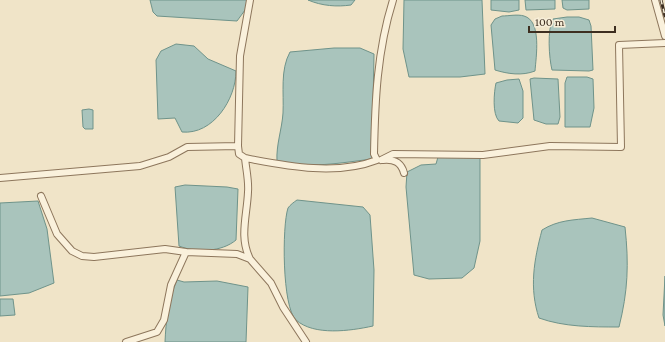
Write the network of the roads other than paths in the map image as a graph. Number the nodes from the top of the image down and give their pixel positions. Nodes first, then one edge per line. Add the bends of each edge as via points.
1 (250, 0) edge
2 (393, 0) edge
3 (655, 0) edge
4 (665, 36) edge
5 (665, 43) edge
6 (238, 146) junction
7 (245, 158) junction
8 (379, 160) junction
9 (404, 173) dead end
10 (0, 178) edge
11 (41, 196) dead end
12 (186, 252) junction
13 (250, 259) junction
14 (126, 342) edge
15 (306, 342) edge

1 - 6 street via 240,56
2 - 8 street via 380,50 374,154
3 - 4 street
5 - 8 street via 619,45 621,147 550,146 483,155 393,154
6 - 7 street via 239,154
6 - 10 street via 187,147 169,157 140,166
7 - 8 street via 310,168 362,166
7 - 13 street via 248,192 244,233 245,250
8 - 9 street via 397,162 402,165
11 - 12 street via 57,234 72,251 82,256 94,257 165,249
12 - 13 street via 237,254
12 - 14 street via 171,285 164,320 157,332
13 - 15 street via 271,283

